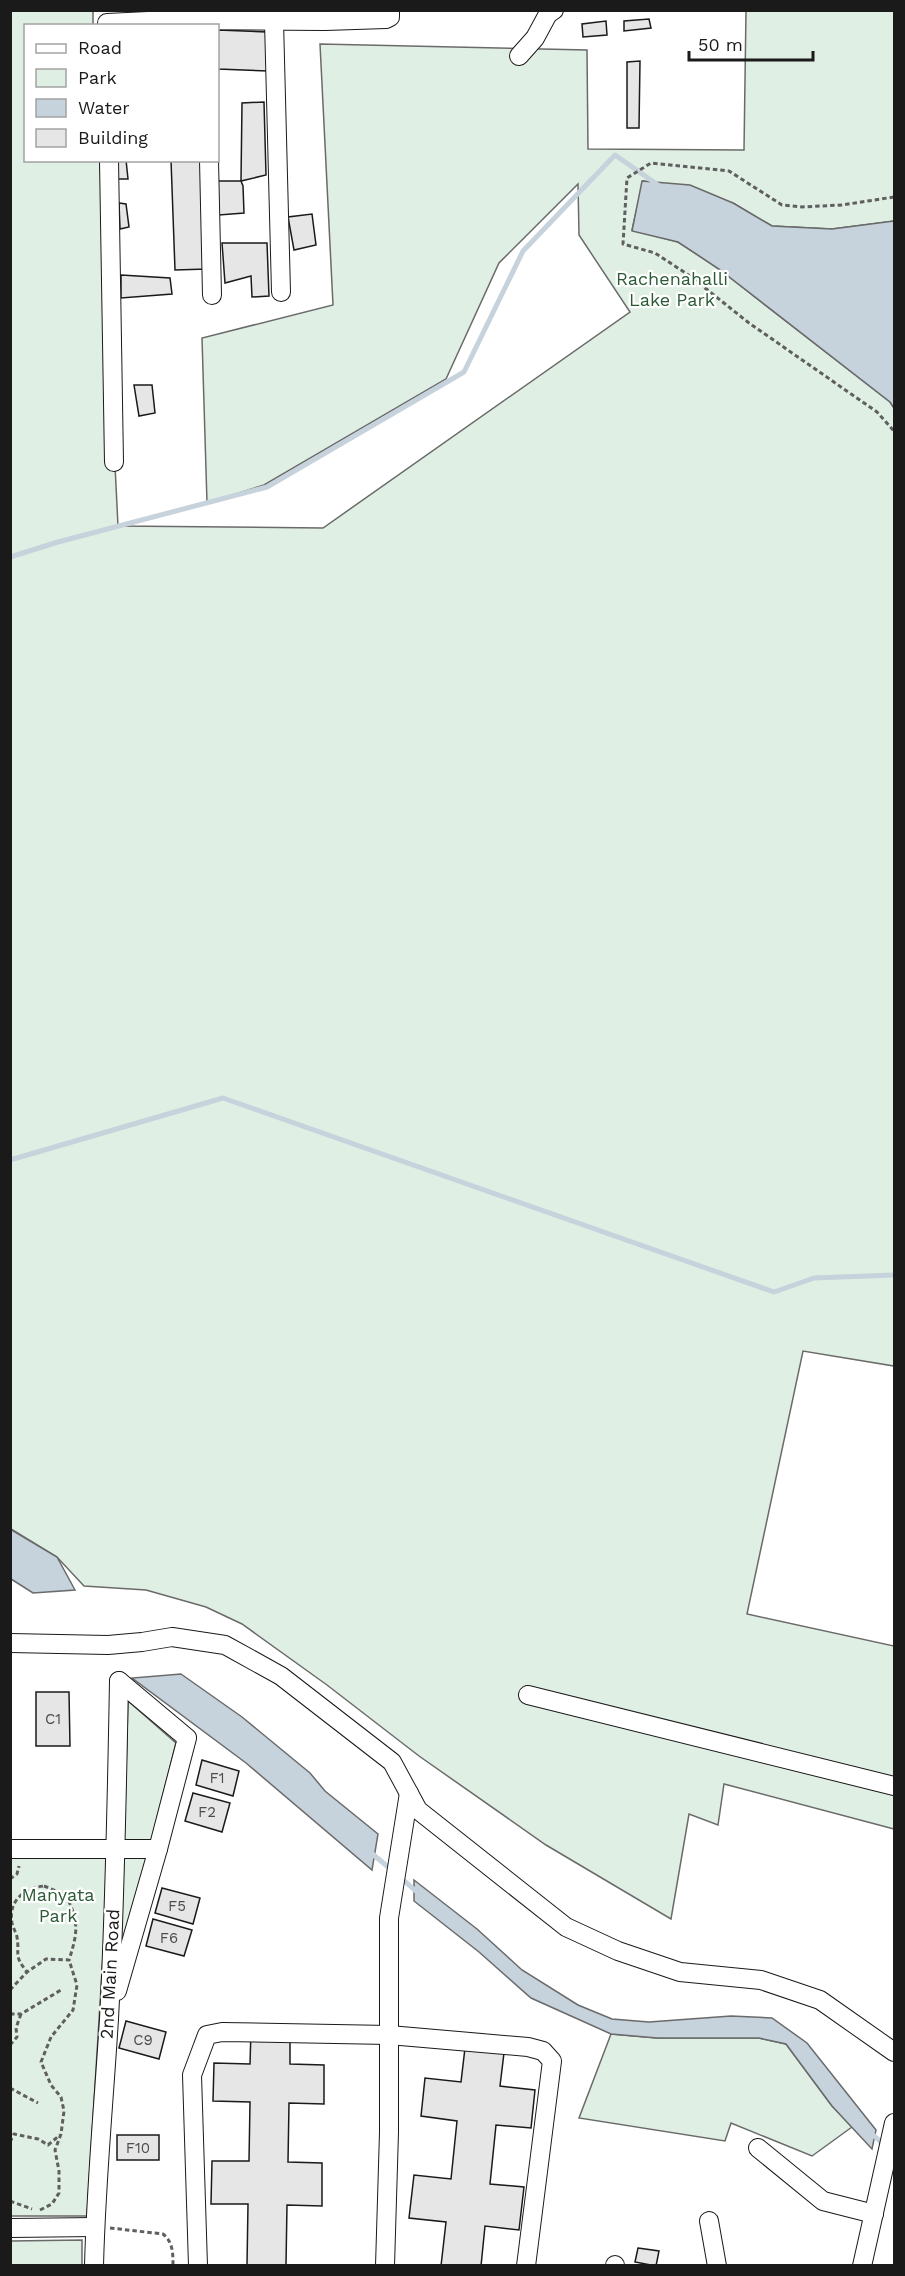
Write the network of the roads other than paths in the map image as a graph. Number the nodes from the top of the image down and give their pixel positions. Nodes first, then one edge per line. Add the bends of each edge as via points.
1 (390, 10) edge
2 (554, 10) edge
3 (170, 15) edge
4 (274, 21) junction
5 (205, 23) edge
6 (107, 24) edge
7 (519, 56) dead end
8 (109, 162) edge
9 (209, 162) edge
10 (281, 292) dead end
11 (212, 294) dead end
12 (114, 462) dead end
13 (10, 1643) edge
14 (528, 1695) dead end
15 (894, 1786) edge
16 (409, 1793) junction
17 (10, 1849) edge
18 (116, 1849) junction
19 (158, 1850) junction
20 (109, 2019) junction
21 (389, 2035) junction
22 (894, 2052) edge
23 (892, 2137) edge
24 (758, 2148) dead end
25 (874, 2214) junction
26 (709, 2221) dead end
27 (95, 2227) junction
28 (10, 2228) edge
29 (94, 2265) edge
30 (198, 2265) edge
31 (385, 2265) edge
32 (526, 2265) edge
33 (717, 2265) edge
34 (862, 2265) edge

1 - 4 street via 386,19
2 - 7 street
3 - 5 street
3 - 6 street
4 - 5 street
4 - 10 street
8 - 12 street
9 - 11 street
13 - 16 street via 133,1643 172,1637 225,1645 281,1676 392,1762
14 - 15 street
16 - 21 street via 389,1918
16 - 22 street via 418,1810 566,1927 618,1951 680,1972 761,1980 820,2000
17 - 18 street
18 - 19 street
18 - 19 street, 2nd Main Road via 119,1681 187,1738
18 - 20 street, 2nd Main Road
19 - 20 street
20 - 27 street, 2nd Main Road
21 - 30 street via 207,2035 192,2075
21 - 31 street
21 - 32 street via 528,2047 543,2051 552,2061
23 - 25 street
24 - 25 street via 823,2201
25 - 34 street
26 - 33 street
27 - 28 street
27 - 29 street, 2nd Main Road

